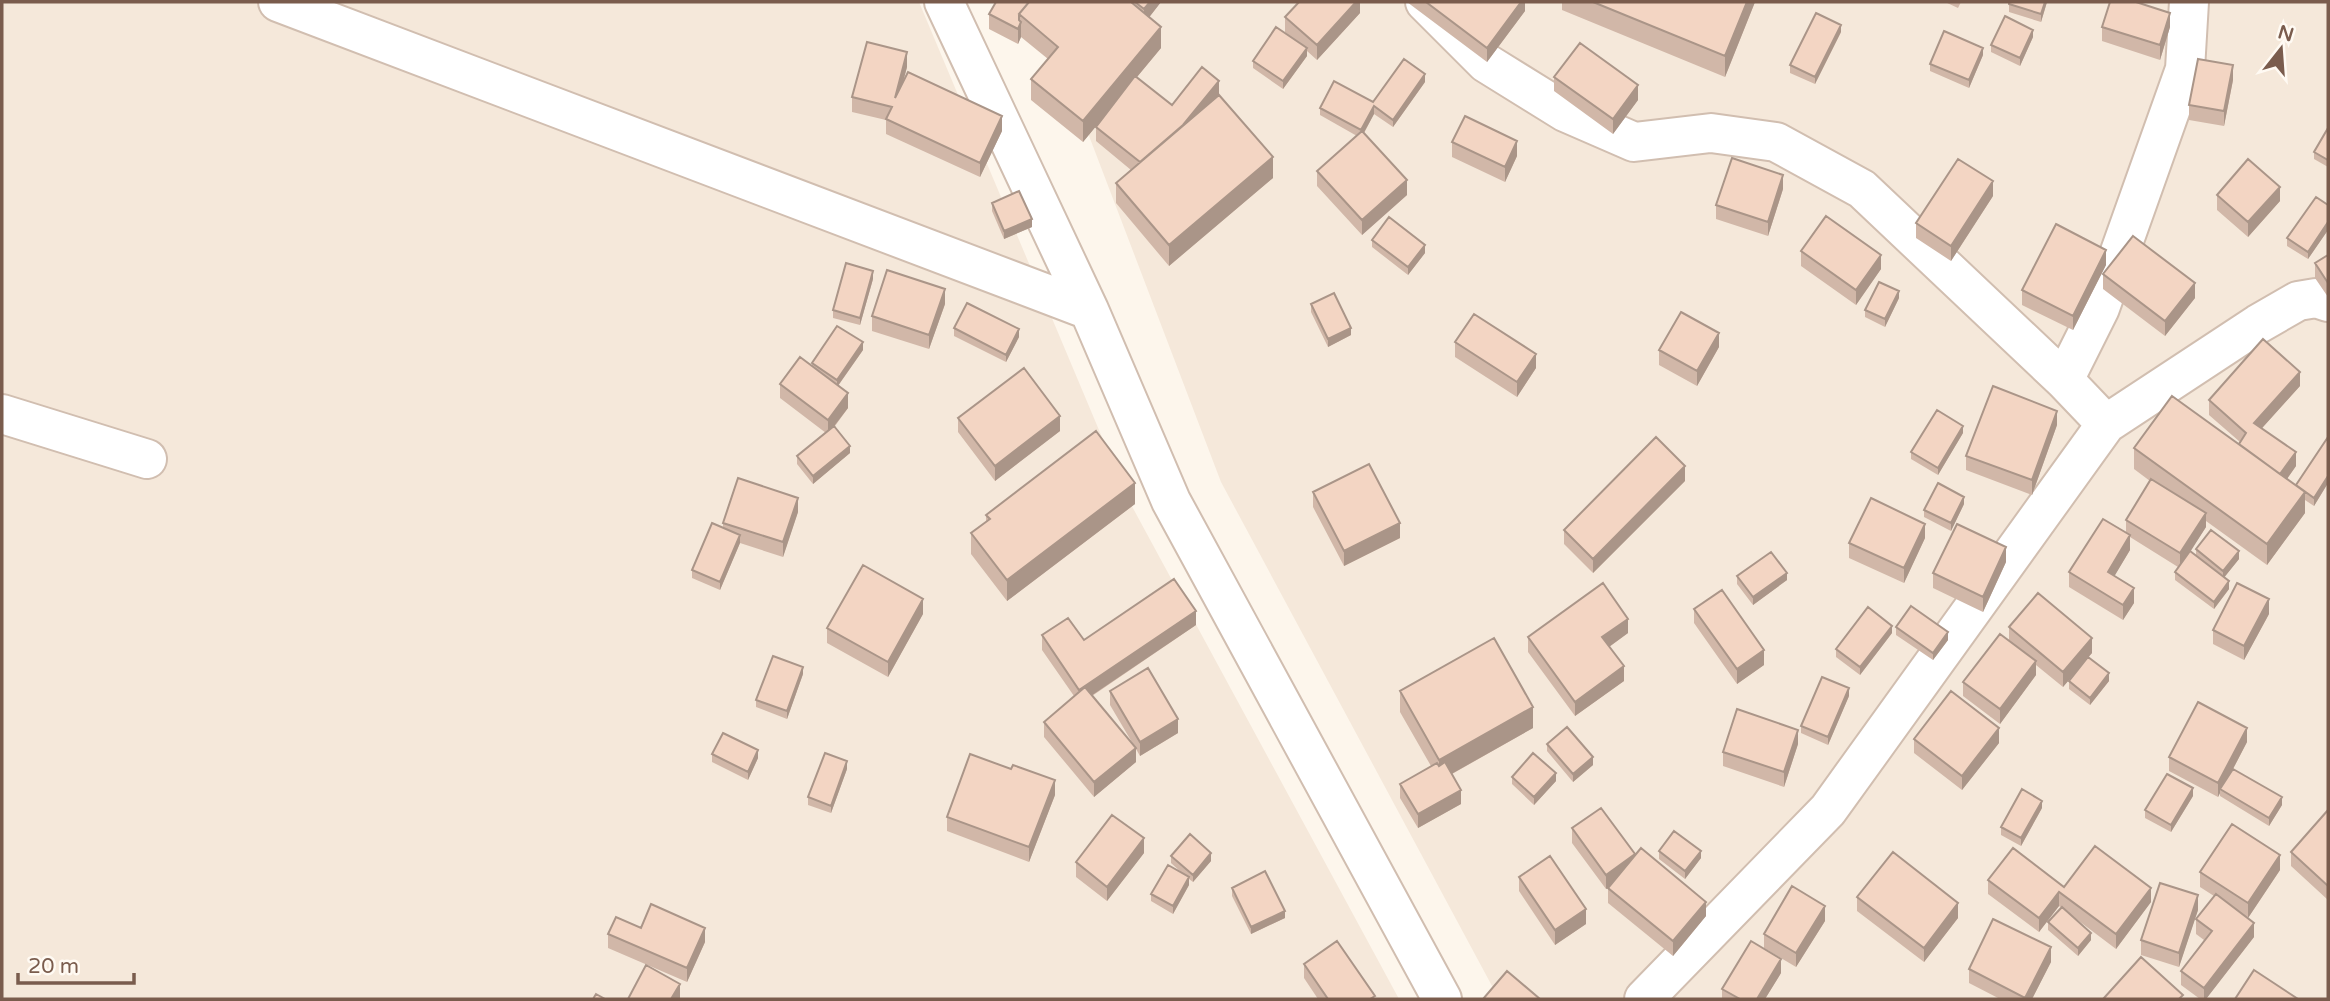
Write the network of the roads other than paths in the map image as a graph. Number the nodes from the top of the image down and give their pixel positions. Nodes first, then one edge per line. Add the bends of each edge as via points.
1 (278, 2) edge
2 (944, 2) edge
3 (1425, 2) edge
4 (2189, 2) edge
5 (2328, 302) edge
6 (1089, 310) junction
7 (2064, 380) junction
8 (2, 414) edge
9 (2106, 424) junction
10 (147, 459) dead end
11 (1442, 999) edge
12 (1644, 999) edge

1 - 6 street
2 - 6 street
3 - 7 street via 1486,63 1565,112 1634,142 1711,132 1776,142 1862,189
4 - 7 street via 2185,69 2100,308
5 - 9 street via 2316,298 2298,301
6 - 11 street via 1171,501
7 - 9 street
8 - 10 street
9 - 12 street via 1828,810

